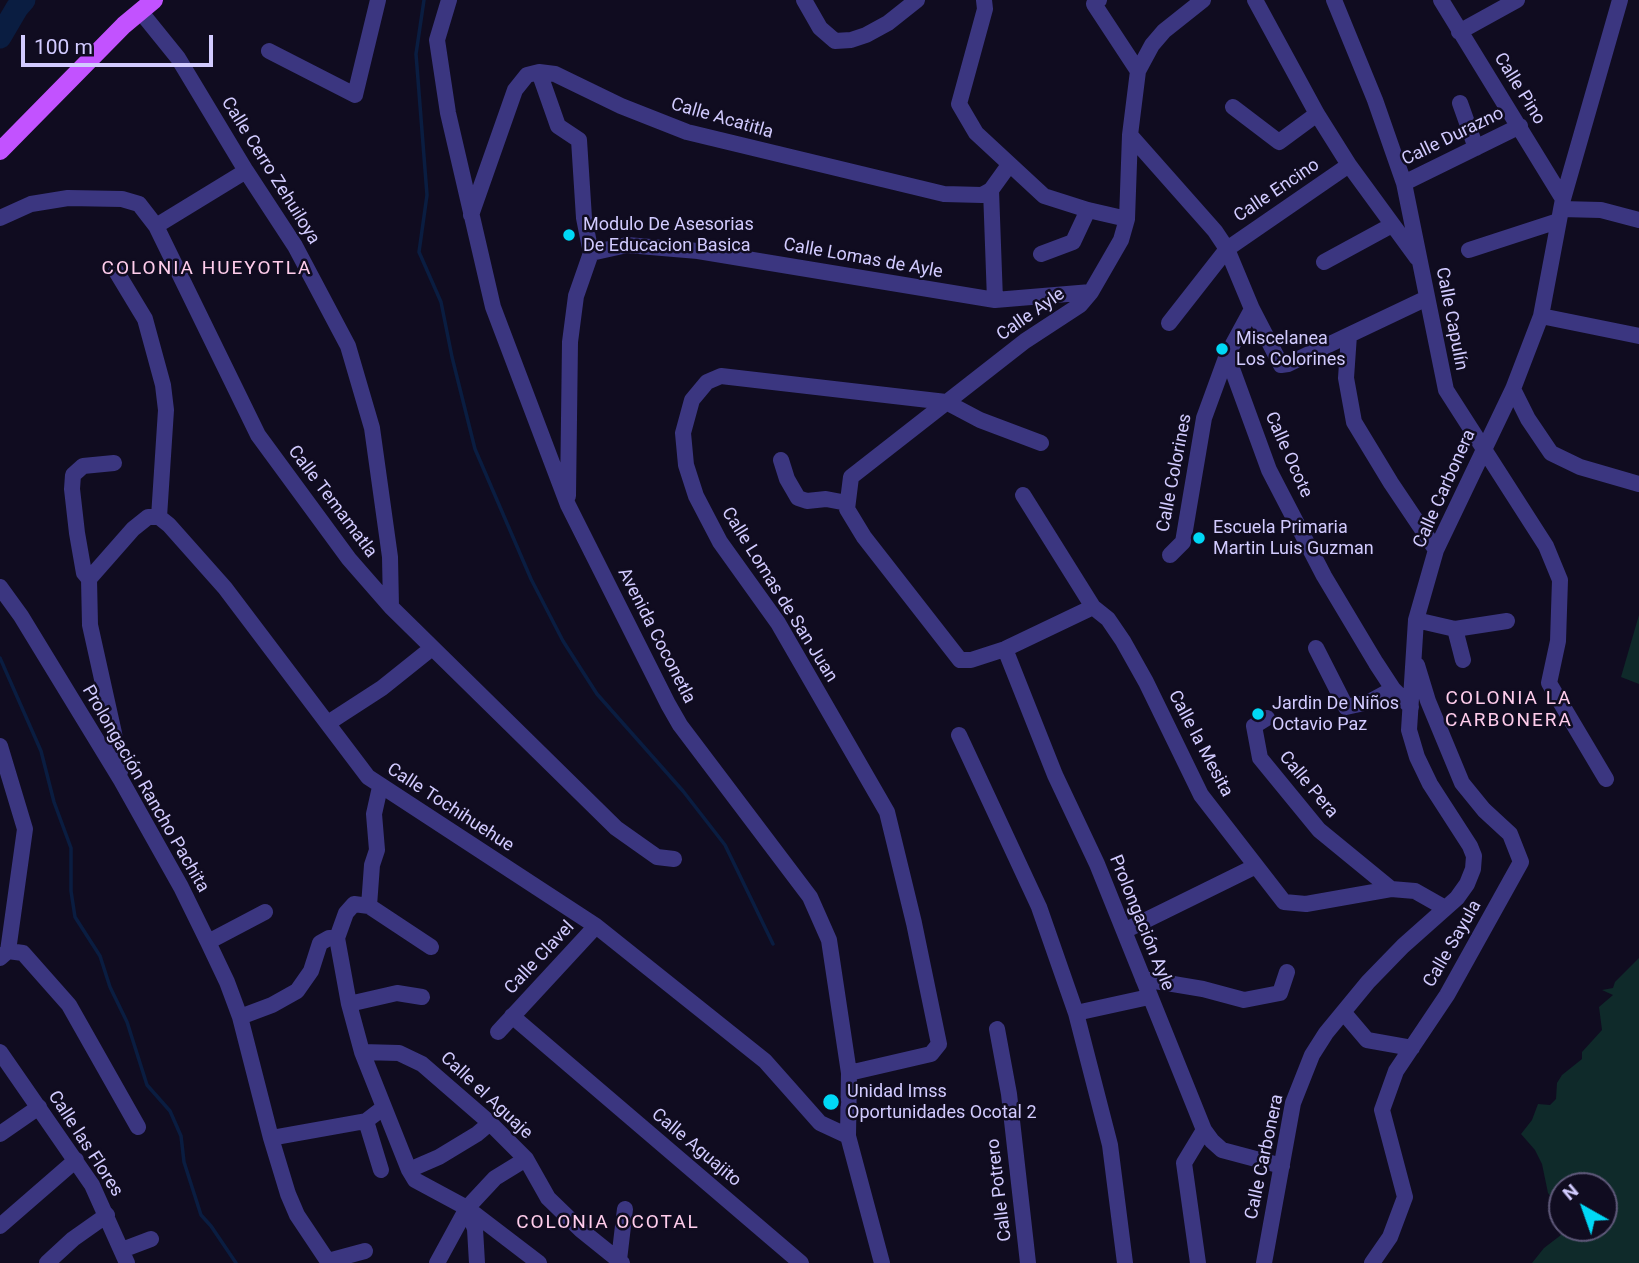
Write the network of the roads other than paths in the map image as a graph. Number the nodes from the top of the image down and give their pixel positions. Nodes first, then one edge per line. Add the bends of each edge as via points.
1 (377, 0) edge
2 (449, 0) edge
3 (804, 0) edge
4 (917, 0) edge
5 (984, 0) edge
6 (1202, 0) edge
7 (1255, 0) edge
8 (1334, 0) edge
9 (1441, 0) edge
10 (1517, 0) edge
11 (1620, 0) edge
12 (1097, 2) edge
13 (147, 6) edge
14 (1460, 32) junction
15 (269, 51) dead end
16 (539, 72) junction
17 (1138, 72) junction
18 (1460, 103) dead end
19 (1233, 107) dead end
20 (1317, 114) junction
21 (1520, 126) junction
22 (1130, 135) junction
23 (1476, 148) junction
24 (0, 151) edge
25 (1009, 165) junction
26 (1349, 165) junction
27 (246, 171) junction
28 (1404, 183) junction
29 (991, 190) junction
30 (1561, 209) junction
31 (1088, 210) junction
32 (471, 215) junction
33 (0, 218) edge
34 (1127, 219) junction
35 (1639, 220) edge
36 (1392, 225) junction
37 (156, 226) junction
38 (1227, 249) junction
39 (1469, 250) dead end
40 (590, 253) junction
41 (1041, 254) dead end
42 (1324, 262) dead end
43 (1420, 263) junction
44 (117, 271) dead end
45 (1091, 292) junction
46 (1427, 298) junction
47 (995, 300) junction
48 (1252, 309) junction
49 (1541, 316) junction
50 (1169, 323) dead end
51 (1349, 335) junction
52 (1639, 335) edge
53 (1227, 355) junction
54 (1513, 389) junction
55 (946, 402) junction
56 (1041, 443) dead end
57 (1484, 449) junction
58 (781, 460) dead end
59 (114, 463) dead end
60 (1639, 484) edge
61 (1023, 495) dead end
62 (847, 503) junction
63 (568, 505) junction
64 (159, 517) junction
65 (1436, 550) junction
66 (1170, 555) dead end
67 (89, 579) junction
68 (1, 588) edge
69 (391, 607) junction
70 (1093, 607) junction
71 (1416, 620) junction
72 (1507, 621) dead end
73 (1455, 629) junction
74 (432, 648) junction
75 (1316, 648) dead end
76 (1005, 649) junction
77 (1413, 653) junction
78 (1463, 660) dead end
79 (1393, 689) junction
80 (1411, 708) junction
81 (1267, 718) dead end
82 (328, 723) junction
83 (958, 735) dead end
84 (0, 746) edge
85 (1606, 779) dead end
86 (121, 780) junction
87 (380, 787) junction
88 (674, 859) dead end
89 (1256, 866) junction
90 (1391, 889) junction
91 (369, 906) junction
92 (1445, 908) junction
93 (265, 912) dead end
94 (596, 926) junction
95 (1124, 931) junction
96 (337, 939) junction
97 (208, 942) junction
98 (431, 947) dead end
99 (4, 955) edge
100 (1287, 972) dead end
101 (1143, 979) junction
102 (422, 997) dead end
103 (1149, 997) junction
104 (349, 1004) junction
105 (1076, 1013) junction
106 (1344, 1013) junction
107 (512, 1016) junction
108 (240, 1017) junction
109 (997, 1029) dead end
110 (498, 1032) dead end
111 (1412, 1048) junction
112 (0, 1052) edge
113 (362, 1052) junction
114 (849, 1073) junction
115 (39, 1107) junction
116 (383, 1108) junction
117 (366, 1121) junction
118 (490, 1122) junction
119 (138, 1127) dead end
120 (1204, 1130) junction
121 (0, 1134) edge
122 (848, 1136) junction
123 (271, 1138) junction
124 (526, 1159) junction
125 (76, 1160) junction
126 (1282, 1166) junction
127 (381, 1170) dead end
128 (409, 1170) junction
129 (467, 1208) junction
130 (625, 1209) dead end
131 (107, 1215) junction
132 (0, 1226) edge
133 (151, 1239) dead end
134 (365, 1251) dead end
135 (124, 1256) edge
136 (48, 1262) edge
137 (329, 1262) edge
138 (621, 1262) edge
139 (438, 1263) edge
140 (477, 1263) edge
141 (539, 1263) edge
142 (800, 1263) edge
143 (882, 1263) edge
144 (1028, 1263) edge
145 (1125, 1263) edge
146 (1198, 1263) edge
147 (1264, 1263) edge
148 (1372, 1263) edge

1 - 15 street via 355,95
2 - 32 street, Avenida Coconetla via 437,40
3 - 4 street via 820,28 835,41 866,35
5 - 25 street via 959,104 975,133
6 - 17 street, Calle Ayle via 1164,31
7 - 20 street
8 - 28 street, Calle Capulín
9 - 14 street, Calle Pino
10 - 14 street
11 - 30 street, Calle Carbonera
12 - 17 street
13 - 24 main road
13 - 27 street, Calle Cerro Zehuiloya
14 - 21 street, Calle Pino
16 - 29 street, Calle Acatitla via 555,74 687,132 944,194 971,196
16 - 32 street via 527,75 515,90
16 - 40 street via 558,126 579,140
17 - 22 street, Calle Ayle
18 - 23 street
19 - 20 street via 1279,142
20 - 26 street
21 - 23 street, Calle Durazno
21 - 30 street, Calle Pino
22 - 34 street, Calle Ayle
22 - 38 street
23 - 28 street, Calle Durazno
25 - 29 street
25 - 31 street via 1044,196
26 - 36 street
26 - 38 street, Calle Encino
27 - 37 street
27 - 69 street, Calle Cerro Zehuiloya via 295,246 348,346 372,428 390,557
28 - 43 street, Calle Capulín
29 - 47 street, Calle Ayle
30 - 35 street via 1601,210
30 - 39 street
30 - 49 street, Calle Carbonera
31 - 34 street
31 - 41 street via 1073,242
32 - 63 street, Avenida Coconetla via 493,307
33 - 37 street, Calle Temamatla via 31,204 56,200 122,199 139,204
34 - 45 street, Calle Ayle via 1121,240
36 - 42 street
36 - 43 street
37 - 69 street, Calle Temamatla via 258,435 349,559
38 - 48 street
38 - 50 street, Calle Encino
40 - 47 street, Calle Lomas de Ayle via 627,245 698,251
40 - 63 street via 576,296 569,342
43 - 46 street, Calle Capulín
44 - 64 street via 145,319 163,386 166,410
45 - 47 street, Calle Lomas de Ayle
45 - 55 street, Calle Ayle via 1080,305
46 - 51 street
46 - 57 street, Calle Capulín via 1446,390
48 - 51 street via 1281,365
48 - 53 street, Calle Colorines
49 - 52 street
49 - 54 street, Calle Carbonera
51 - 65 street via 1346,378 1354,422
53 - 66 street, Calle Colorines via 1205,418 1183,542
53 - 79 street, Calle Ocote via 1269,470 1324,576
54 - 57 street, Calle Carbonera
54 - 60 street via 1550,453
55 - 56 street
55 - 62 street, Calle Ayle via 851,477
55 - 114 street, Calle Lomas de San Juan via 721,376 707,382 692,400 683,433 685,465 720,542 778,623 887,813 939,1044 930,1054
57 - 65 street, Calle Carbonera
57 - 85 street, Calle Capulín via 1546,546 1560,580 1558,641 1549,683
58 - 62 street via 798,498
59 - 67 street via 83,466 73,475 77,533
61 - 70 street, Calle la Mesita
62 - 76 street via 864,537 960,660
63 - 114 street, Avenida Coconetla via 680,725 810,897 829,940
64 - 67 street via 148,517 133,529
64 - 82 street, Calle Tochihuehue via 225,588
65 - 71 street, Calle Carbonera
67 - 86 street via 90,625
68 - 86 street, Prolongación Rancho Pachita
69 - 74 street, Calle Temamatla
70 - 76 street
70 - 89 street, Calle la Mesita via 1123,641 1201,795
71 - 73 street
71 - 77 street, Calle Carbonera
72 - 73 street
73 - 78 street
74 - 82 street
74 - 88 street, Calle Temamatla via 616,828 657,857
75 - 79 street via 1346,707 1369,702
76 - 95 street, Prolongación Ayle
77 - 80 street, Calle Carbonera
77 - 111 street, Calle Sayula via 1462,783 1510,834 1521,862
79 - 80 street, Calle Ocote
80 - 92 street, Calle Carbonera via 1409,730 1417,757 1474,856 1467,884
81 - 90 street, Calle Pera via 1254,726 1260,758 1319,830
82 - 87 street, Calle Tochihuehue
83 - 105 street via 1039,907
84 - 99 street via 25,829
86 - 97 street, Prolongación Rancho Pachita
87 - 91 street
87 - 94 street, Calle Tochihuehue
89 - 90 street, Calle la Mesita via 1278,896 1293,904
89 - 95 street
90 - 92 street, Calle la Mesita via 1415,891
91 - 96 street via 354,904
91 - 98 street
92 - 106 street, Calle Carbonera via 1368,982
93 - 97 street
94 - 107 street, Calle Clavel
94 - 122 street, Calle Tochihuehue via 765,1061 820,1123
95 - 101 street, Prolongación Ayle
96 - 104 street
96 - 108 street via 320,943 311,971 297,990
97 - 108 street, Prolongación Rancho Pachita
99 - 119 street via 23,953 69,1005
100 - 101 street via 1280,993 1244,1000
101 - 103 street, Prolongación Ayle
102 - 104 street via 397,993
103 - 105 street
103 - 120 street, Prolongación Ayle
104 - 113 street
105 - 145 street via 1110,1145
106 - 111 street via 1367,1040
106 - 126 street, Calle Carbonera via 1312,1055 1293,1103
107 - 110 street, Calle Clavel
107 - 142 street, Calle Aguajito
108 - 123 street, Prolongación Rancho Pachita
109 - 144 street, Calle Potrero
111 - 148 street, Calle Sayula via 1395,1071 1382,1110 1405,1197 1390,1237
112 - 115 street, Calle las Flores
113 - 116 street
113 - 118 street, Calle el Aguaje via 399,1053 422,1063
114 - 122 street, Avenida Coconetla
115 - 121 street
115 - 125 street, Calle las Flores
116 - 117 street
116 - 128 street
117 - 123 street
117 - 127 street
118 - 124 street, Calle el Aguaje
118 - 128 street via 439,1157
120 - 126 street, Prolongación Ayle via 1222,1150
120 - 146 street via 1184,1163
122 - 143 street, Avenida Coconetla
123 - 137 street, Prolongación Rancho Pachita via 288,1194
124 - 129 street via 495,1178
124 - 138 street, Calle el Aguaje via 548,1198
125 - 131 street, Calle las Flores
125 - 132 street
126 - 147 street, Calle Carbonera
128 - 129 street via 415,1180
129 - 139 street
129 - 140 street via 475,1229
129 - 141 street
130 - 138 street
131 - 135 street, Calle las Flores
131 - 136 street
133 - 135 street
134 - 137 street

